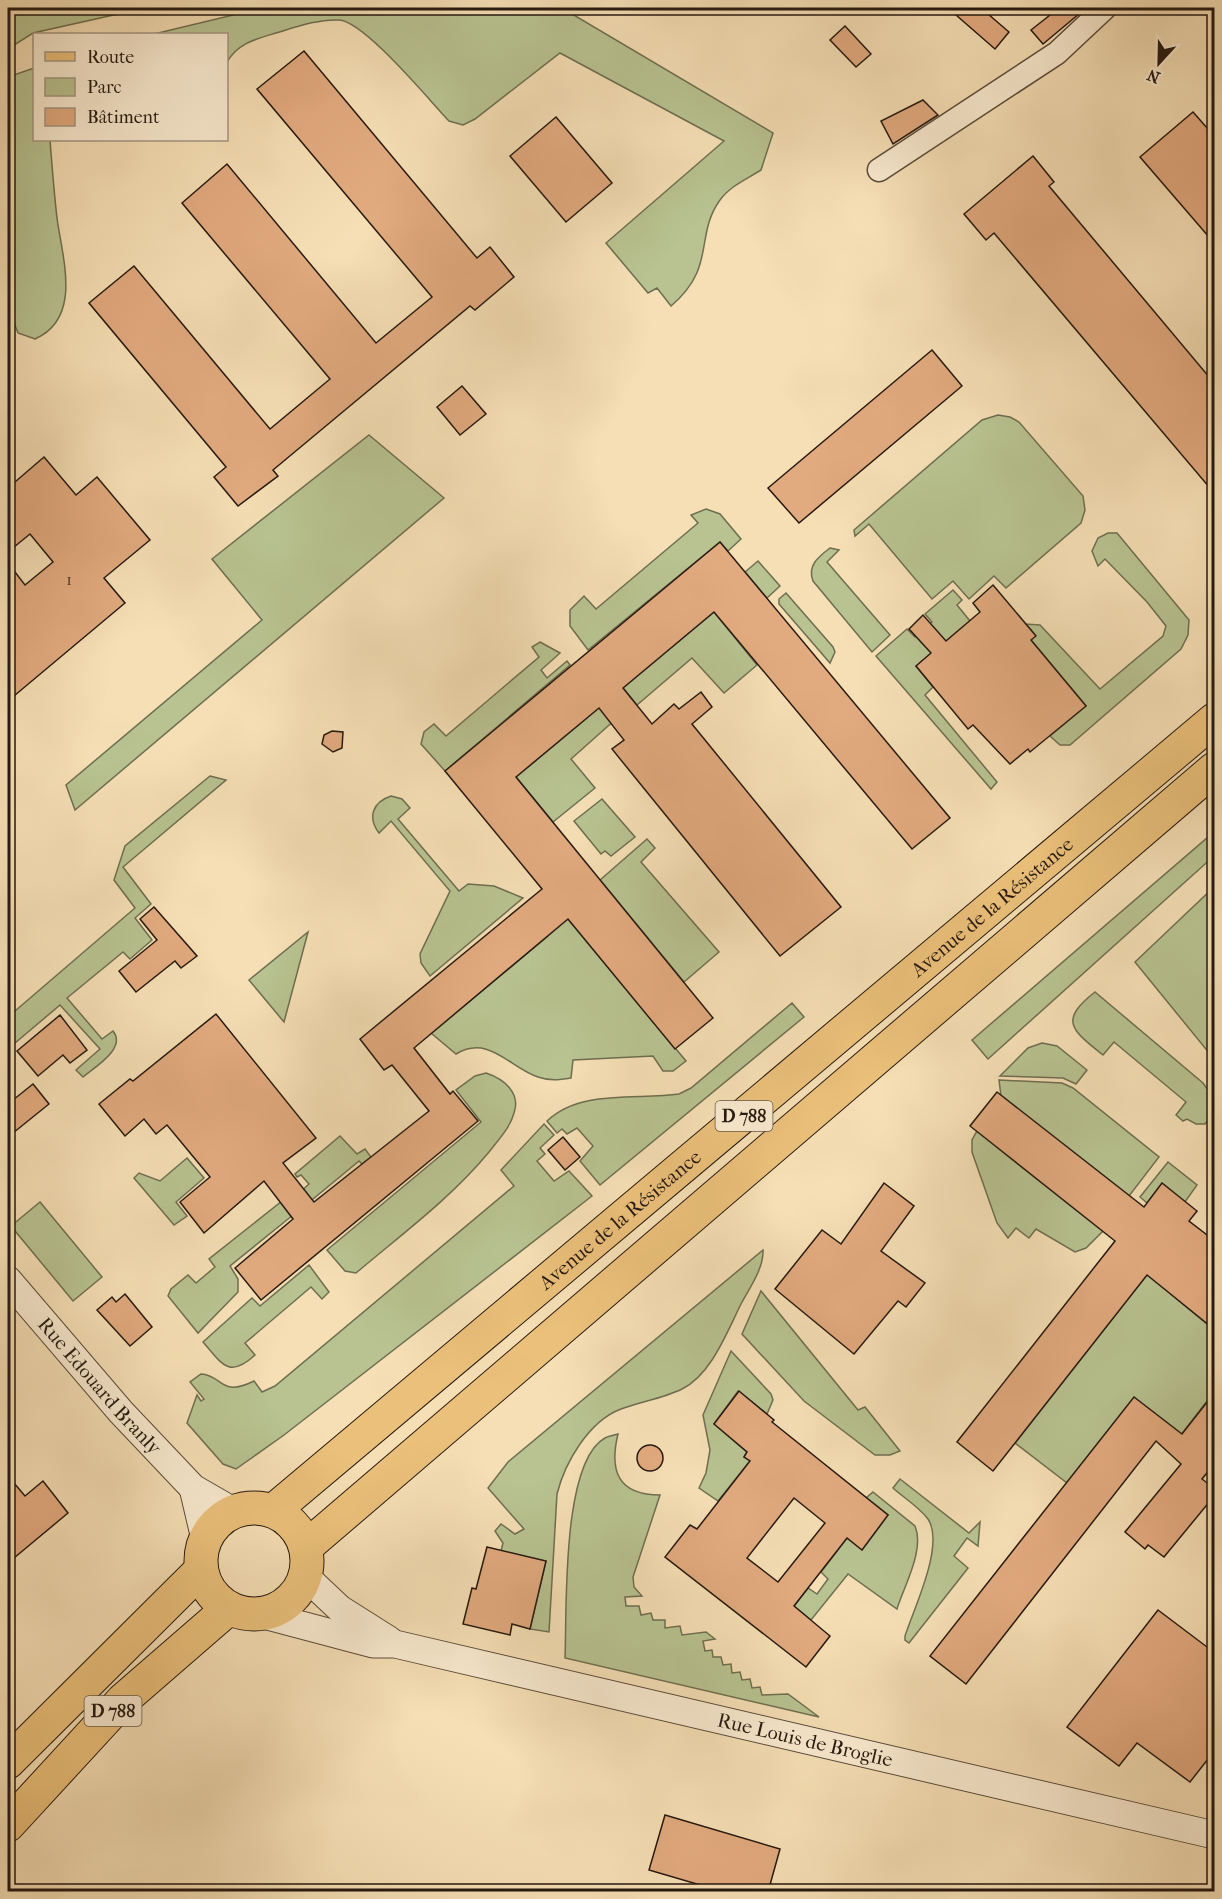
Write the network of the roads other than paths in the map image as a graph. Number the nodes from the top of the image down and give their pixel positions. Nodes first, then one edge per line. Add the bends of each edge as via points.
1 (1105, 8) edge
2 (879, 170) dead end
3 (1215, 720) edge
4 (1215, 770) edge
5 (8, 1280) edge
6 (192, 1488) junction
7 (233, 1511) junction
8 (273, 1511) junction
9 (203, 1555) junction
10 (306, 1562) junction
11 (244, 1611) junction
12 (395, 1644) junction
13 (57, 1711) junction
14 (8, 1762) edge
15 (8, 1780) edge
16 (8, 1825) edge
17 (1215, 1834) edge

1 - 2 street via 1057,53
3 - 8 main road, Avenue de la Résistance / D 788
4 - 10 main road, Avenue de la Résistance / D 788
5 - 6 street, Rue Edouard Branly
6 - 7 street, Rue Edouard Branly
6 - 9 street, Rue Edouard Branly via 202,1516
7 - 8 main road via 253,1507
7 - 9 main road via 216,1523
8 - 10 main road via 288,1519 299,1532
9 - 11 main road via 211,1592
9 - 13 main road, D 788
10 - 11 main road via 299,1590 288,1602 275,1610
10 - 12 street, Rue Louis de Broglie via 340,1610
11 - 12 street, Rue Louis de Broglie via 373,1644
11 - 16 main road, D 788 via 123,1701
12 - 17 street, Rue Louis de Broglie
13 - 14 main road, D 788
13 - 15 main road

